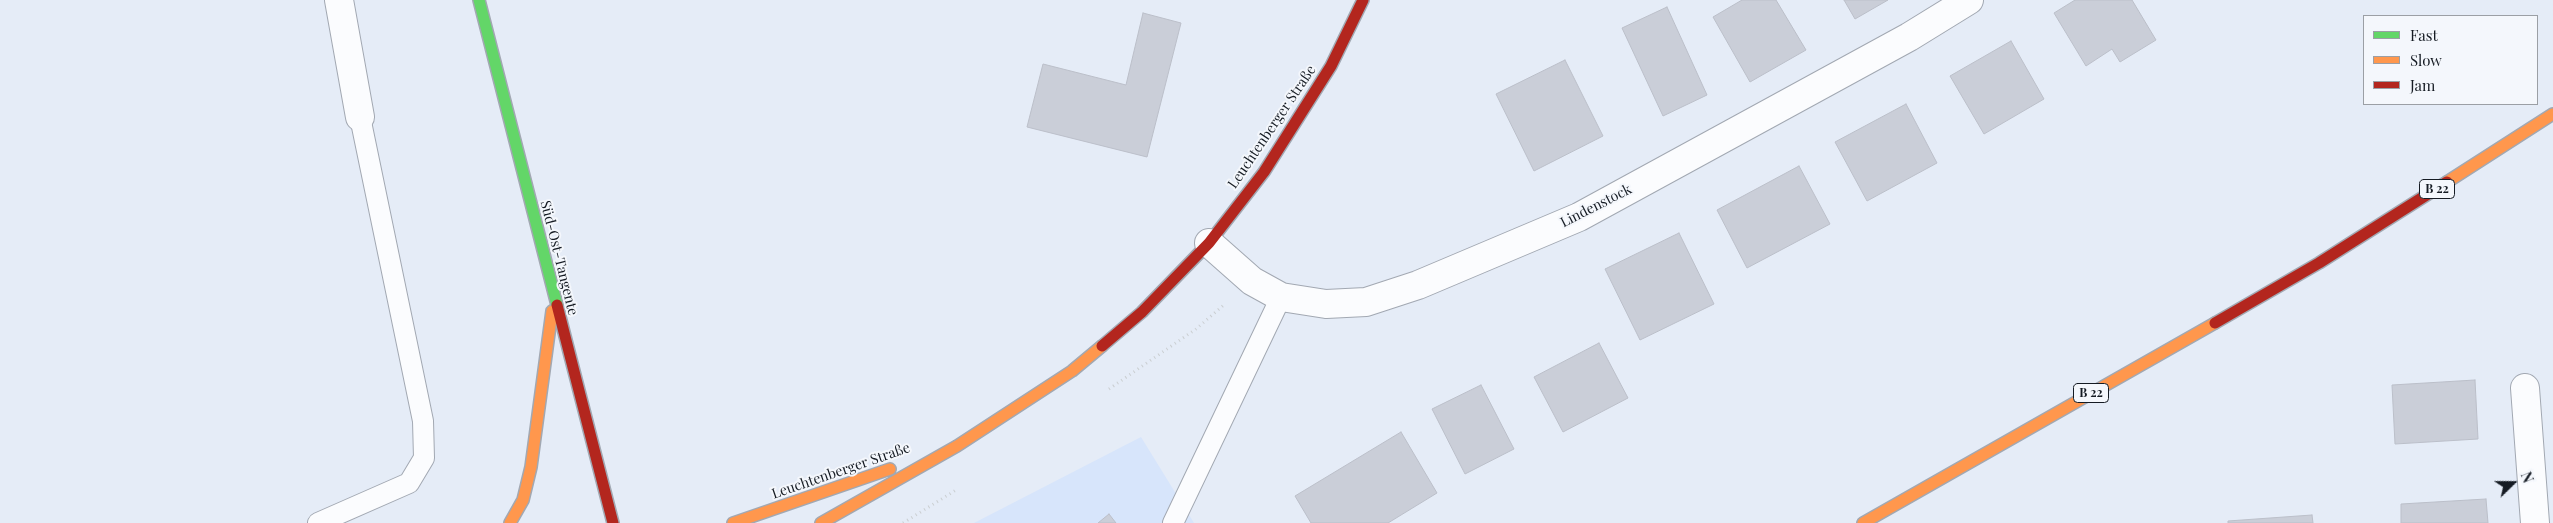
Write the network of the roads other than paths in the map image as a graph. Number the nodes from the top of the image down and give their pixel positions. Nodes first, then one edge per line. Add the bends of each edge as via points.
1 (339, 0) edge
2 (479, 0) edge
3 (1363, 0) edge
4 (1969, 0) edge
5 (2553, 114) edge
6 (360, 117) joint
7 (1209, 242) junction
8 (554, 297) junction
9 (1281, 297) junction
10 (2526, 388) dead end
11 (958, 446) junction
12 (318, 523) edge
13 (510, 523) edge
14 (612, 523) edge
15 (733, 523) edge
16 (821, 523) edge
17 (1173, 523) edge
18 (1863, 523) edge
19 (2535, 523) edge

1 - 6 street
2 - 8 main road, Süd-Ost-Tangente
3 - 7 main road, Leuchtenberger Straße via 1331,66 1264,172
4 - 9 street, Lindenstock via 1579,217 1418,285 1366,302 1326,304
5 - 18 main road, B 22 via 2319,263
6 - 12 lane via 423,421 424,458 409,484
7 - 9 street, Lindenstock via 1252,280
7 - 11 main road, Leuchtenberger Straße via 1142,312 1072,371
8 - 13 main road via 531,468 523,500
8 - 14 main road, Süd-Ost-Tangente
9 - 17 lane
10 - 19 street
11 - 15 main road, Leuchtenberger Straße
11 - 16 main road, Leuchtenberger Straße

